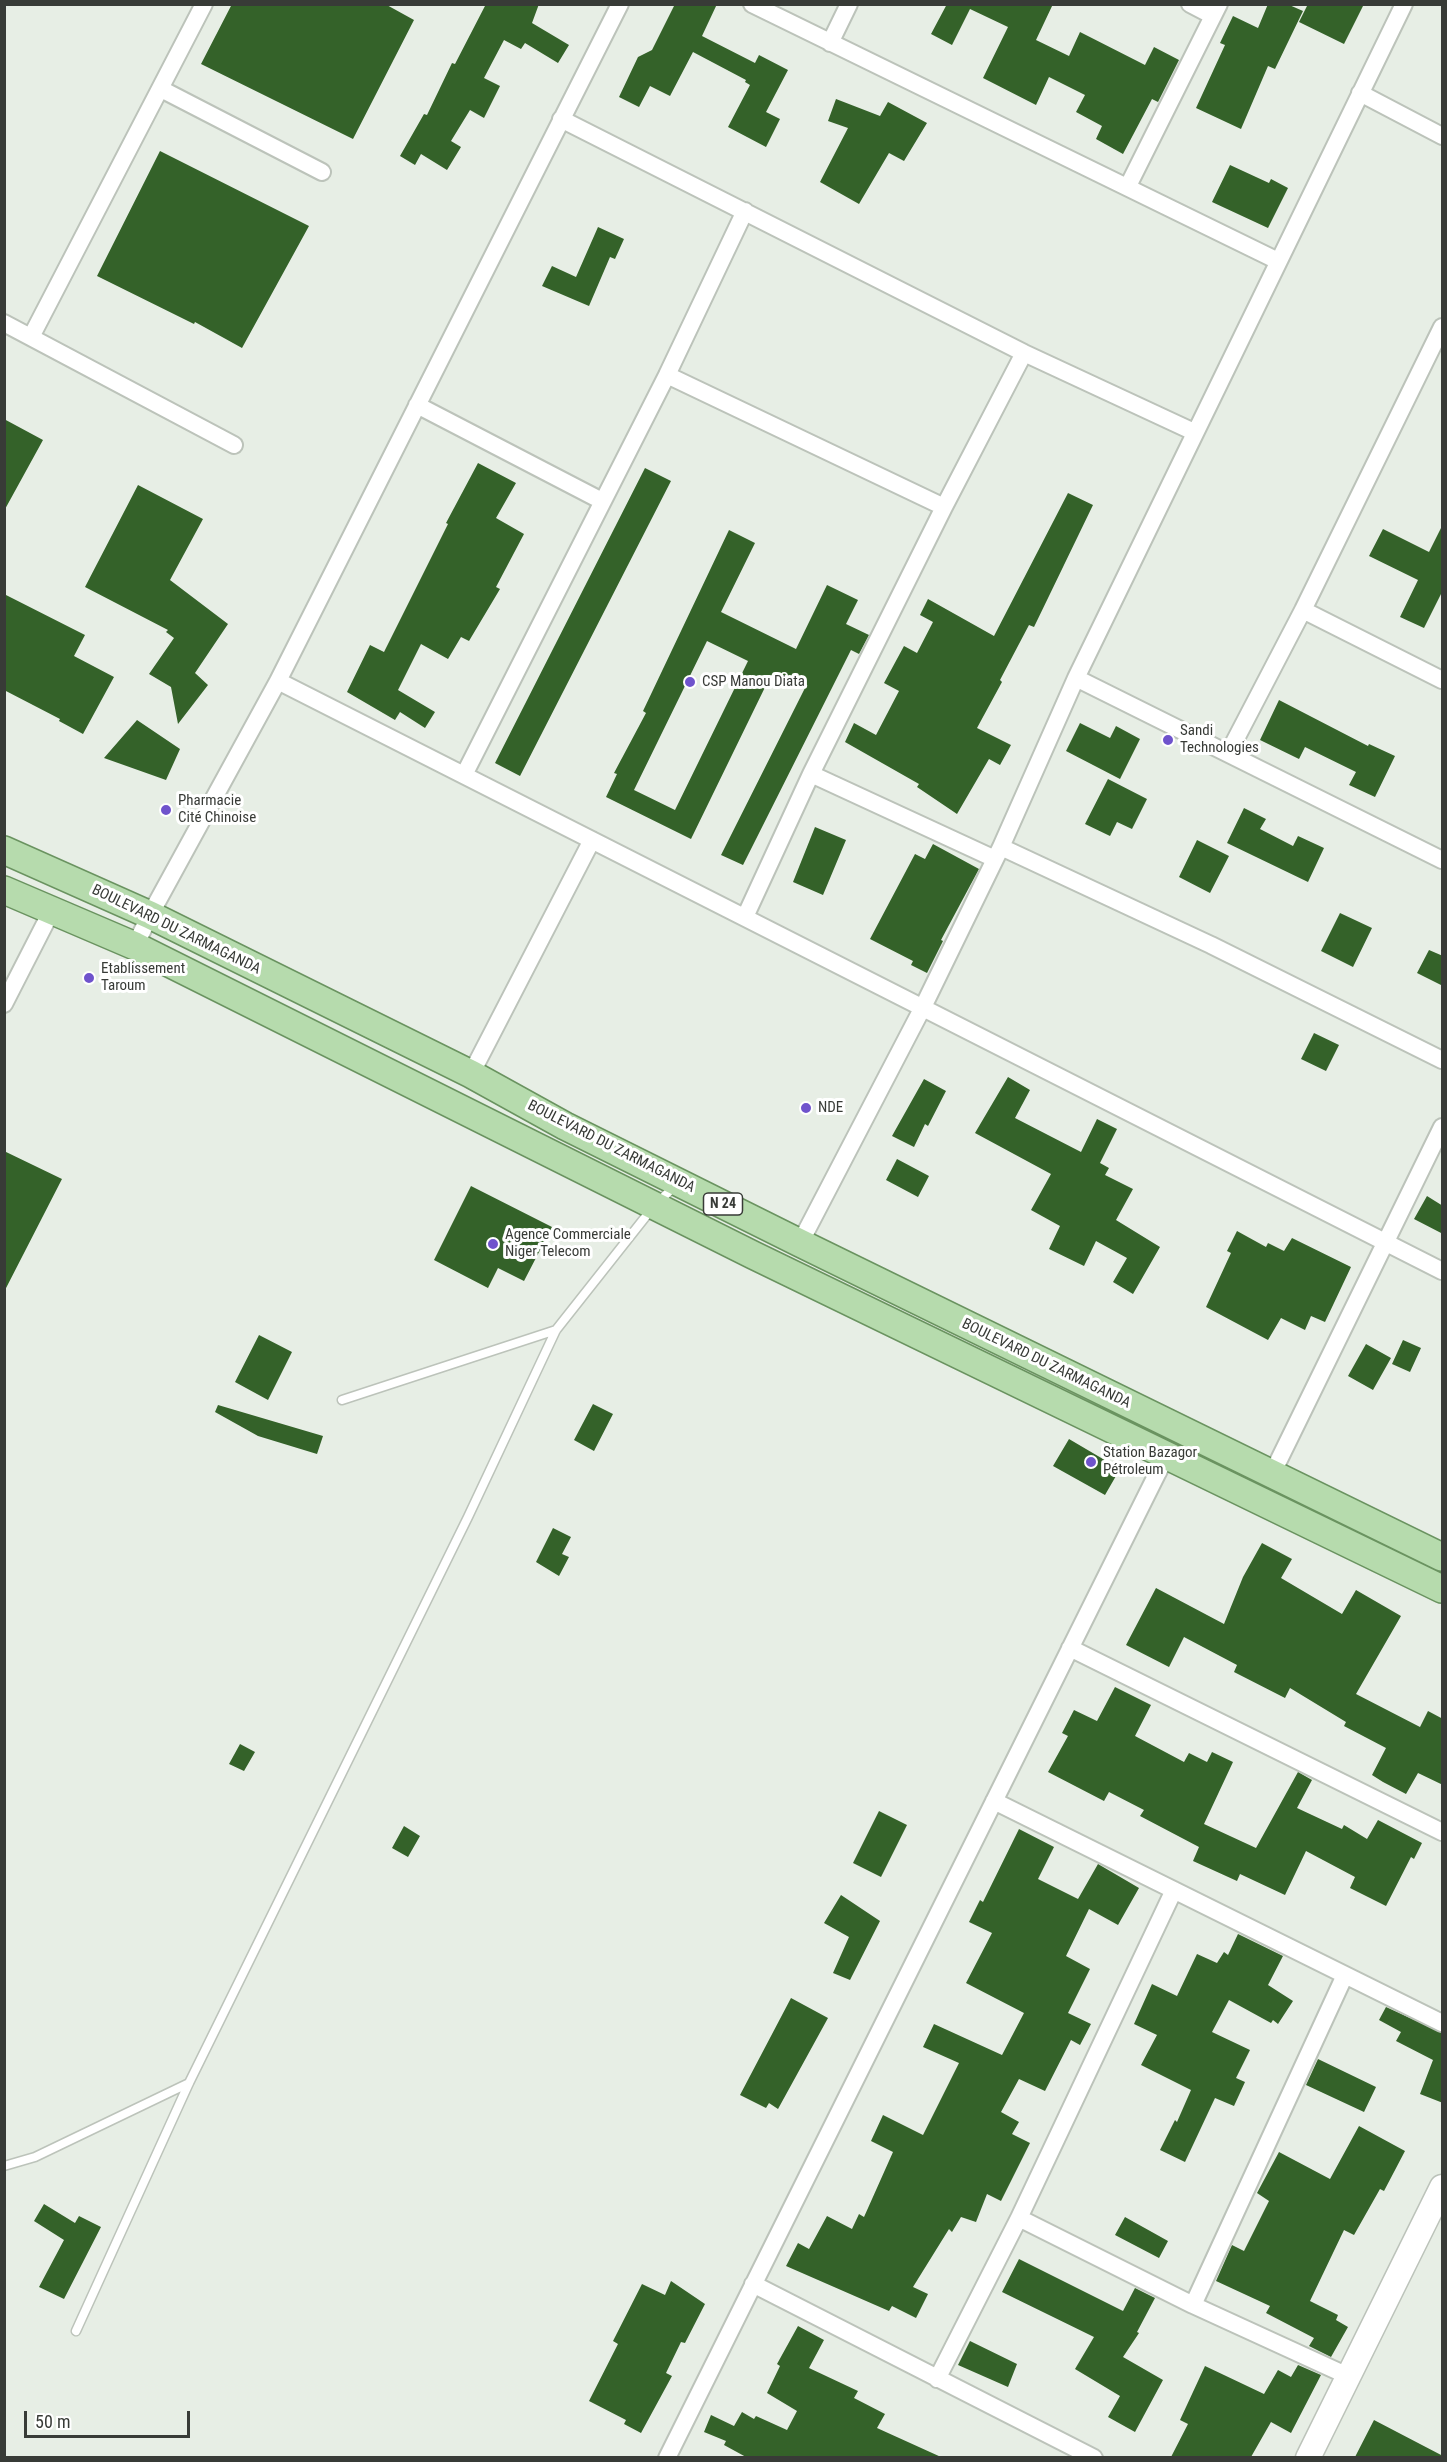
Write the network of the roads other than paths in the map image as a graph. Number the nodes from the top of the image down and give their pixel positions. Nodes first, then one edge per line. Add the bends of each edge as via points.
1 (204, 4) edge
2 (620, 4) edge
3 (752, 4) edge
4 (849, 4) edge
5 (1190, 4) edge
6 (1404, 4) edge
7 (1216, 10) edge
8 (830, 43) junction
9 (161, 89) junction
10 (1360, 93) junction
11 (561, 119) junction
12 (1443, 136) edge
13 (322, 172) dead end
14 (1128, 186) junction
15 (745, 211) junction
16 (1278, 261) junction
17 (4, 323) edge
18 (1443, 327) edge
19 (31, 337) junction
20 (1024, 352) junction
21 (1435, 362) edge
22 (667, 375) junction
23 (417, 405) junction
24 (1194, 432) junction
25 (234, 445) dead end
26 (602, 501) junction
27 (944, 507) junction
28 (1303, 610) junction
29 (1440, 673) edge
30 (1076, 678) junction
31 (278, 681) junction
32 (1228, 752) junction
33 (811, 774) junction
34 (464, 775) junction
35 (592, 840) junction
36 (4, 850) edge
37 (998, 853) junction
38 (1443, 860) edge
39 (4, 890) edge
40 (51, 912) junction
41 (150, 915) junction
42 (745, 917) junction
43 (135, 946) junction
44 (4, 1005) edge
45 (922, 1007) junction
46 (1443, 1060) edge
47 (471, 1074) junction
48 (1443, 1127) edge
49 (678, 1182) junction
50 (654, 1206) junction
51 (1386, 1242) junction
52 (800, 1243) junction
53 (1443, 1270) edge
54 (556, 1330) junction
55 (1116, 1398) junction
56 (342, 1400) dead end
57 (1105, 1426) junction
58 (1166, 1456) junction
59 (1272, 1474) junction
60 (1443, 1557) edge
61 (1443, 1590) edge
62 (1070, 1648) junction
63 (994, 1801) junction
64 (1443, 1832) edge
65 (1174, 1890) junction
66 (1345, 1975) junction
67 (1443, 2023) edge
68 (189, 2083) junction
69 (4, 2166) edge
70 (1443, 2187) edge
71 (1019, 2218) junction
72 (753, 2284) junction
73 (1193, 2305) junction
74 (76, 2331) dead end
75 (1348, 2376) junction
76 (937, 2379) junction
77 (667, 2457) edge
78 (1094, 2457) edge
79 (1308, 2457) edge

1 - 9 street
2 - 11 street
3 - 8 street
4 - 8 street
5 - 7 street
6 - 10 street
7 - 14 street
8 - 14 street
9 - 13 street
9 - 19 street
10 - 12 street
10 - 16 street
11 - 15 street
11 - 23 street
14 - 16 street
15 - 20 street
15 - 22 street
16 - 24 street
17 - 19 street
18 - 21 street
19 - 25 street
20 - 24 street
20 - 27 street
21 - 28 street
22 - 26 street
22 - 27 street
23 - 26 street
23 - 31 street
24 - 30 street
26 - 34 street
27 - 33 street
28 - 29 street
28 - 32 street
30 - 32 street
30 - 37 street
31 - 34 street
31 - 41 street
32 - 38 street
33 - 37 street
33 - 42 street
34 - 35 street
35 - 42 street
35 - 47 street
36 - 41 main road, BOULEVARD DU ZARMAGANDA / N 24
37 - 45 street
37 - 46 street via 1211,945
39 - 40 main road, BOULEVARD DU ZARMAGANDA / N 24
40 - 43 main road, BOULEVARD DU ZARMAGANDA / N 24
40 - 44 street
41 - 43 street
41 - 47 main road, BOULEVARD DU ZARMAGANDA / N 24
42 - 45 street
43 - 50 main road, BOULEVARD DU ZARMAGANDA / N 24
45 - 51 street
45 - 52 street
47 - 49 main road, BOULEVARD DU ZARMAGANDA / N 24
48 - 51 street
49 - 50 lane
49 - 52 main road, BOULEVARD DU ZARMAGANDA / N 24
50 - 54 lane
50 - 57 main road, BOULEVARD DU ZARMAGANDA / N 24
51 - 53 street
51 - 59 street
52 - 55 main road, BOULEVARD DU ZARMAGANDA / N 24
54 - 56 lane
54 - 68 lane via 468,1518
55 - 57 main road
55 - 59 main road, BOULEVARD DU ZARMAGANDA / N 24
57 - 58 main road, BOULEVARD DU ZARMAGANDA / N 24
58 - 61 main road, BOULEVARD DU ZARMAGANDA / N 24
58 - 62 street
59 - 60 main road, BOULEVARD DU ZARMAGANDA / N 24
62 - 63 street
62 - 64 street
63 - 65 street
63 - 72 street
65 - 66 street
65 - 71 street
66 - 67 street
66 - 73 street
68 - 69 lane via 35,2157
68 - 74 lane
70 - 75 street
71 - 73 street
71 - 76 street
72 - 76 street
72 - 77 street
73 - 75 street
75 - 79 street
76 - 78 street

